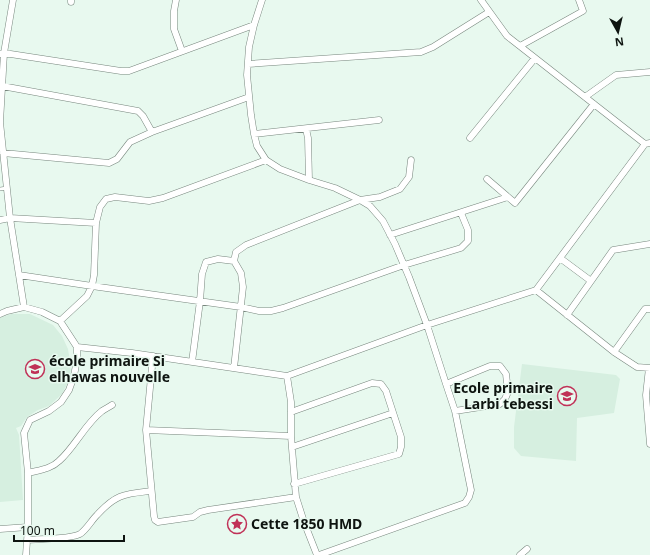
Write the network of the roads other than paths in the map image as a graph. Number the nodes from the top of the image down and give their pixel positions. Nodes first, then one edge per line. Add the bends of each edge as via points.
1 (13, 0) edge
2 (176, 0) edge
3 (262, 0) edge
4 (579, 0) edge
5 (483, 1) edge
6 (489, 12) junction
7 (254, 25) junction
8 (520, 46) junction
9 (182, 51) junction
10 (2, 54) edge
11 (535, 58) junction
12 (248, 64) junction
13 (650, 72) edge
14 (2, 86) junction
15 (249, 97) junction
16 (585, 97) junction
17 (594, 104) junction
18 (379, 120) dead end
19 (0, 122) edge
20 (306, 129) junction
21 (152, 132) junction
22 (254, 134) junction
23 (470, 138) dead end
24 (647, 144) edge
25 (3, 153) junction
26 (266, 160) junction
27 (411, 160) dead end
28 (487, 179) dead end
29 (309, 180) junction
30 (3, 188) edge
31 (508, 197) junction
32 (360, 200) junction
33 (461, 213) junction
34 (10, 218) junction
35 (0, 220) edge
36 (96, 223) junction
37 (390, 235) junction
38 (650, 244) edge
39 (560, 258) junction
40 (234, 261) junction
41 (404, 265) junction
42 (19, 275) junction
43 (591, 281) junction
44 (92, 286) junction
45 (536, 290) junction
46 (200, 301) junction
47 (24, 307) junction
48 (241, 307) junction
49 (650, 309) edge
50 (0, 314) edge
51 (567, 314) junction
52 (60, 321) junction
53 (427, 325) junction
54 (77, 348) junction
55 (614, 352) junction
56 (153, 356) junction
57 (192, 362) junction
58 (234, 368) junction
59 (649, 368) edge
60 (287, 376) junction
61 (446, 384) junction
62 (112, 405) dead end
63 (648, 405) edge
64 (291, 412) junction
65 (455, 412) junction
66 (393, 413) junction
67 (146, 430) junction
68 (291, 436) junction
69 (650, 444) edge
70 (292, 447) junction
71 (28, 473) junction
72 (294, 484) junction
73 (151, 491) junction
74 (296, 497) junction
75 (28, 527) junction
76 (0, 530) edge
77 (28, 540) junction
78 (528, 549) dead end
79 (26, 555) edge
80 (318, 555) edge
81 (520, 555) edge

1 - 10 street
2 - 9 street via 174,29
3 - 7 street
4 - 8 street via 583,11
5 - 6 street
6 - 8 street via 507,36
6 - 12 street via 421,52
7 - 9 street
7 - 12 street
8 - 11 street
9 - 10 street via 137,68 121,71
10 - 14 street
11 - 16 street
11 - 23 street
12 - 15 street
13 - 16 street via 616,75
14 - 19 street
14 - 21 street via 138,111
15 - 21 street
15 - 22 street
16 - 17 street
17 - 24 street
17 - 31 street via 515,203
18 - 20 street
19 - 25 street
20 - 22 street
20 - 29 street
21 - 25 street via 130,142 117,159 109,163
22 - 26 street
24 - 39 street
25 - 30 street
26 - 29 street via 280,169
26 - 36 street via 164,198 149,201 115,196 106,199 100,208
27 - 32 street via 409,177 400,189 380,197
28 - 31 street
29 - 32 street via 336,188
30 - 34 street
31 - 33 street
32 - 37 street via 370,206 383,221
32 - 40 street via 246,245 236,252
33 - 37 street
33 - 41 street via 468,230 468,241 461,248
34 - 35 street
34 - 36 street
34 - 42 street
36 - 44 street
37 - 41 street
38 - 43 street via 613,250
39 - 43 street
39 - 45 street
40 - 46 street via 218,259 206,262 202,274
40 - 48 street via 241,273 244,287
41 - 48 street via 283,308 259,311
41 - 53 street
42 - 44 street
42 - 47 street
43 - 51 street
44 - 46 street
44 - 52 street via 87,296
45 - 51 street
45 - 53 street
46 - 48 street
46 - 57 street
47 - 50 street
47 - 52 street
48 - 58 street
49 - 55 street via 645,309
51 - 55 street
52 - 54 street
53 - 60 street
53 - 61 street
54 - 56 street
54 - 71 street via 74,376 69,390 61,402 30,420 24,433
55 - 59 street via 637,367
56 - 57 street
56 - 67 street
57 - 58 street
58 - 60 street
59 - 63 street via 646,395
60 - 64 street
61 - 65 street
61 - 65 street via 490,366 500,366 506,374 508,392 500,404
62 - 71 street via 92,421 59,462
63 - 69 street
64 - 66 street via 372,383 381,384 386,391
64 - 68 street
65 - 80 street via 471,490 465,503
66 - 70 street
66 - 72 street via 401,437 399,454
67 - 68 street
67 - 73 street
68 - 70 street
70 - 72 street
71 - 75 street
72 - 74 street
73 - 74 street via 154,516 158,522 193,517 208,510
73 - 77 street via 121,496 113,500 80,534 72,537
74 - 80 street
75 - 76 street
75 - 77 street
77 - 79 street
78 - 81 street

